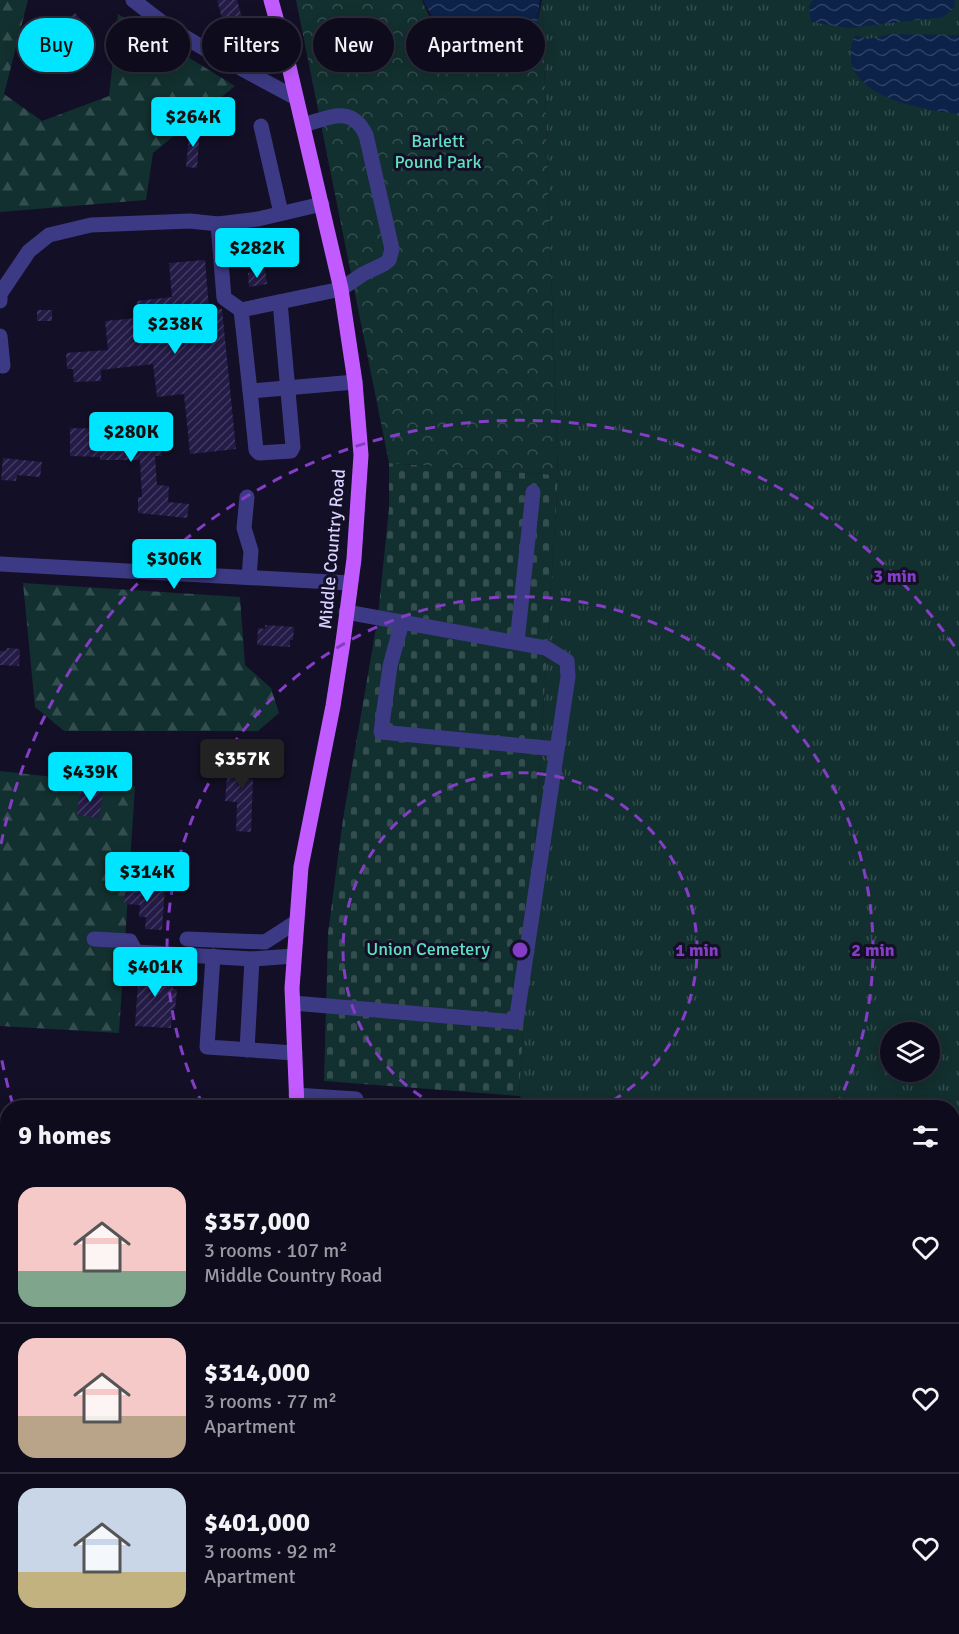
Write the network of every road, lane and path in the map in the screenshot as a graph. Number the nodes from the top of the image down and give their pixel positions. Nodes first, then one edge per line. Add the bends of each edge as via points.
1 (133, 0) edge
2 (271, 0) edge
3 (296, 98) junction
4 (303, 125) junction
5 (261, 126) dead end
6 (322, 204) junction
7 (281, 213) junction
8 (218, 224) junction
9 (341, 289) junction
10 (0, 301) edge
11 (280, 302) junction
12 (241, 310) junction
13 (0, 336) edge
14 (3, 366) dead end
15 (355, 382) junction
16 (286, 388) junction
17 (250, 391) junction
18 (533, 492) dead end
19 (247, 496) dead end
20 (0, 564) edge
21 (249, 578) junction
22 (350, 583) junction
23 (346, 612) junction
24 (402, 622) junction
25 (517, 642) junction
26 (557, 749) junction
27 (297, 922) junction
28 (94, 939) dead end
29 (187, 939) dead end
30 (213, 956) junction
31 (294, 956) junction
32 (252, 959) junction
33 (293, 1003) junction
34 (247, 1050) junction
35 (295, 1053) junction
36 (297, 1100) edge
37 (326, 1100) edge
38 (356, 1100) edge

1 - 3 street via 168,27
2 - 3 main road, Middle Country Road
3 - 4 main road, Middle Country Road
4 - 6 main road, Middle Country Road
4 - 9 street via 349,116 366,135 392,249 384,264
5 - 7 street
6 - 7 street
6 - 9 main road, Middle Country Road
7 - 8 street
8 - 10 street via 190,221 91,225 49,235 29,251 0,294
8 - 12 street via 224,298
9 - 11 street
9 - 15 main road, Middle Country Road
11 - 12 street
11 - 16 street
12 - 17 street
13 - 14 street
15 - 16 street
15 - 22 main road, Middle Country Road via 360,455
16 - 17 street
16 - 17 street via 293,447 259,453
18 - 25 street
19 - 21 street via 244,528 251,551
20 - 21 street
21 - 22 street
22 - 23 main road, Middle Country Road
23 - 24 street
23 - 27 main road, Middle Country Road via 333,706 301,867
24 - 25 street
24 - 26 street via 390,666 381,732
25 - 26 street via 546,648 567,661
26 - 33 street via 516,1022
27 - 29 street via 265,942
27 - 31 main road, Middle Country Road
28 - 30 street via 130,941 136,952
30 - 32 street
30 - 34 street via 207,1047
31 - 32 street
31 - 33 main road, Middle Country Road
32 - 34 street
33 - 35 main road, Middle Country Road
34 - 35 street
35 - 36 main road, Middle Country Road
37 - 38 street

